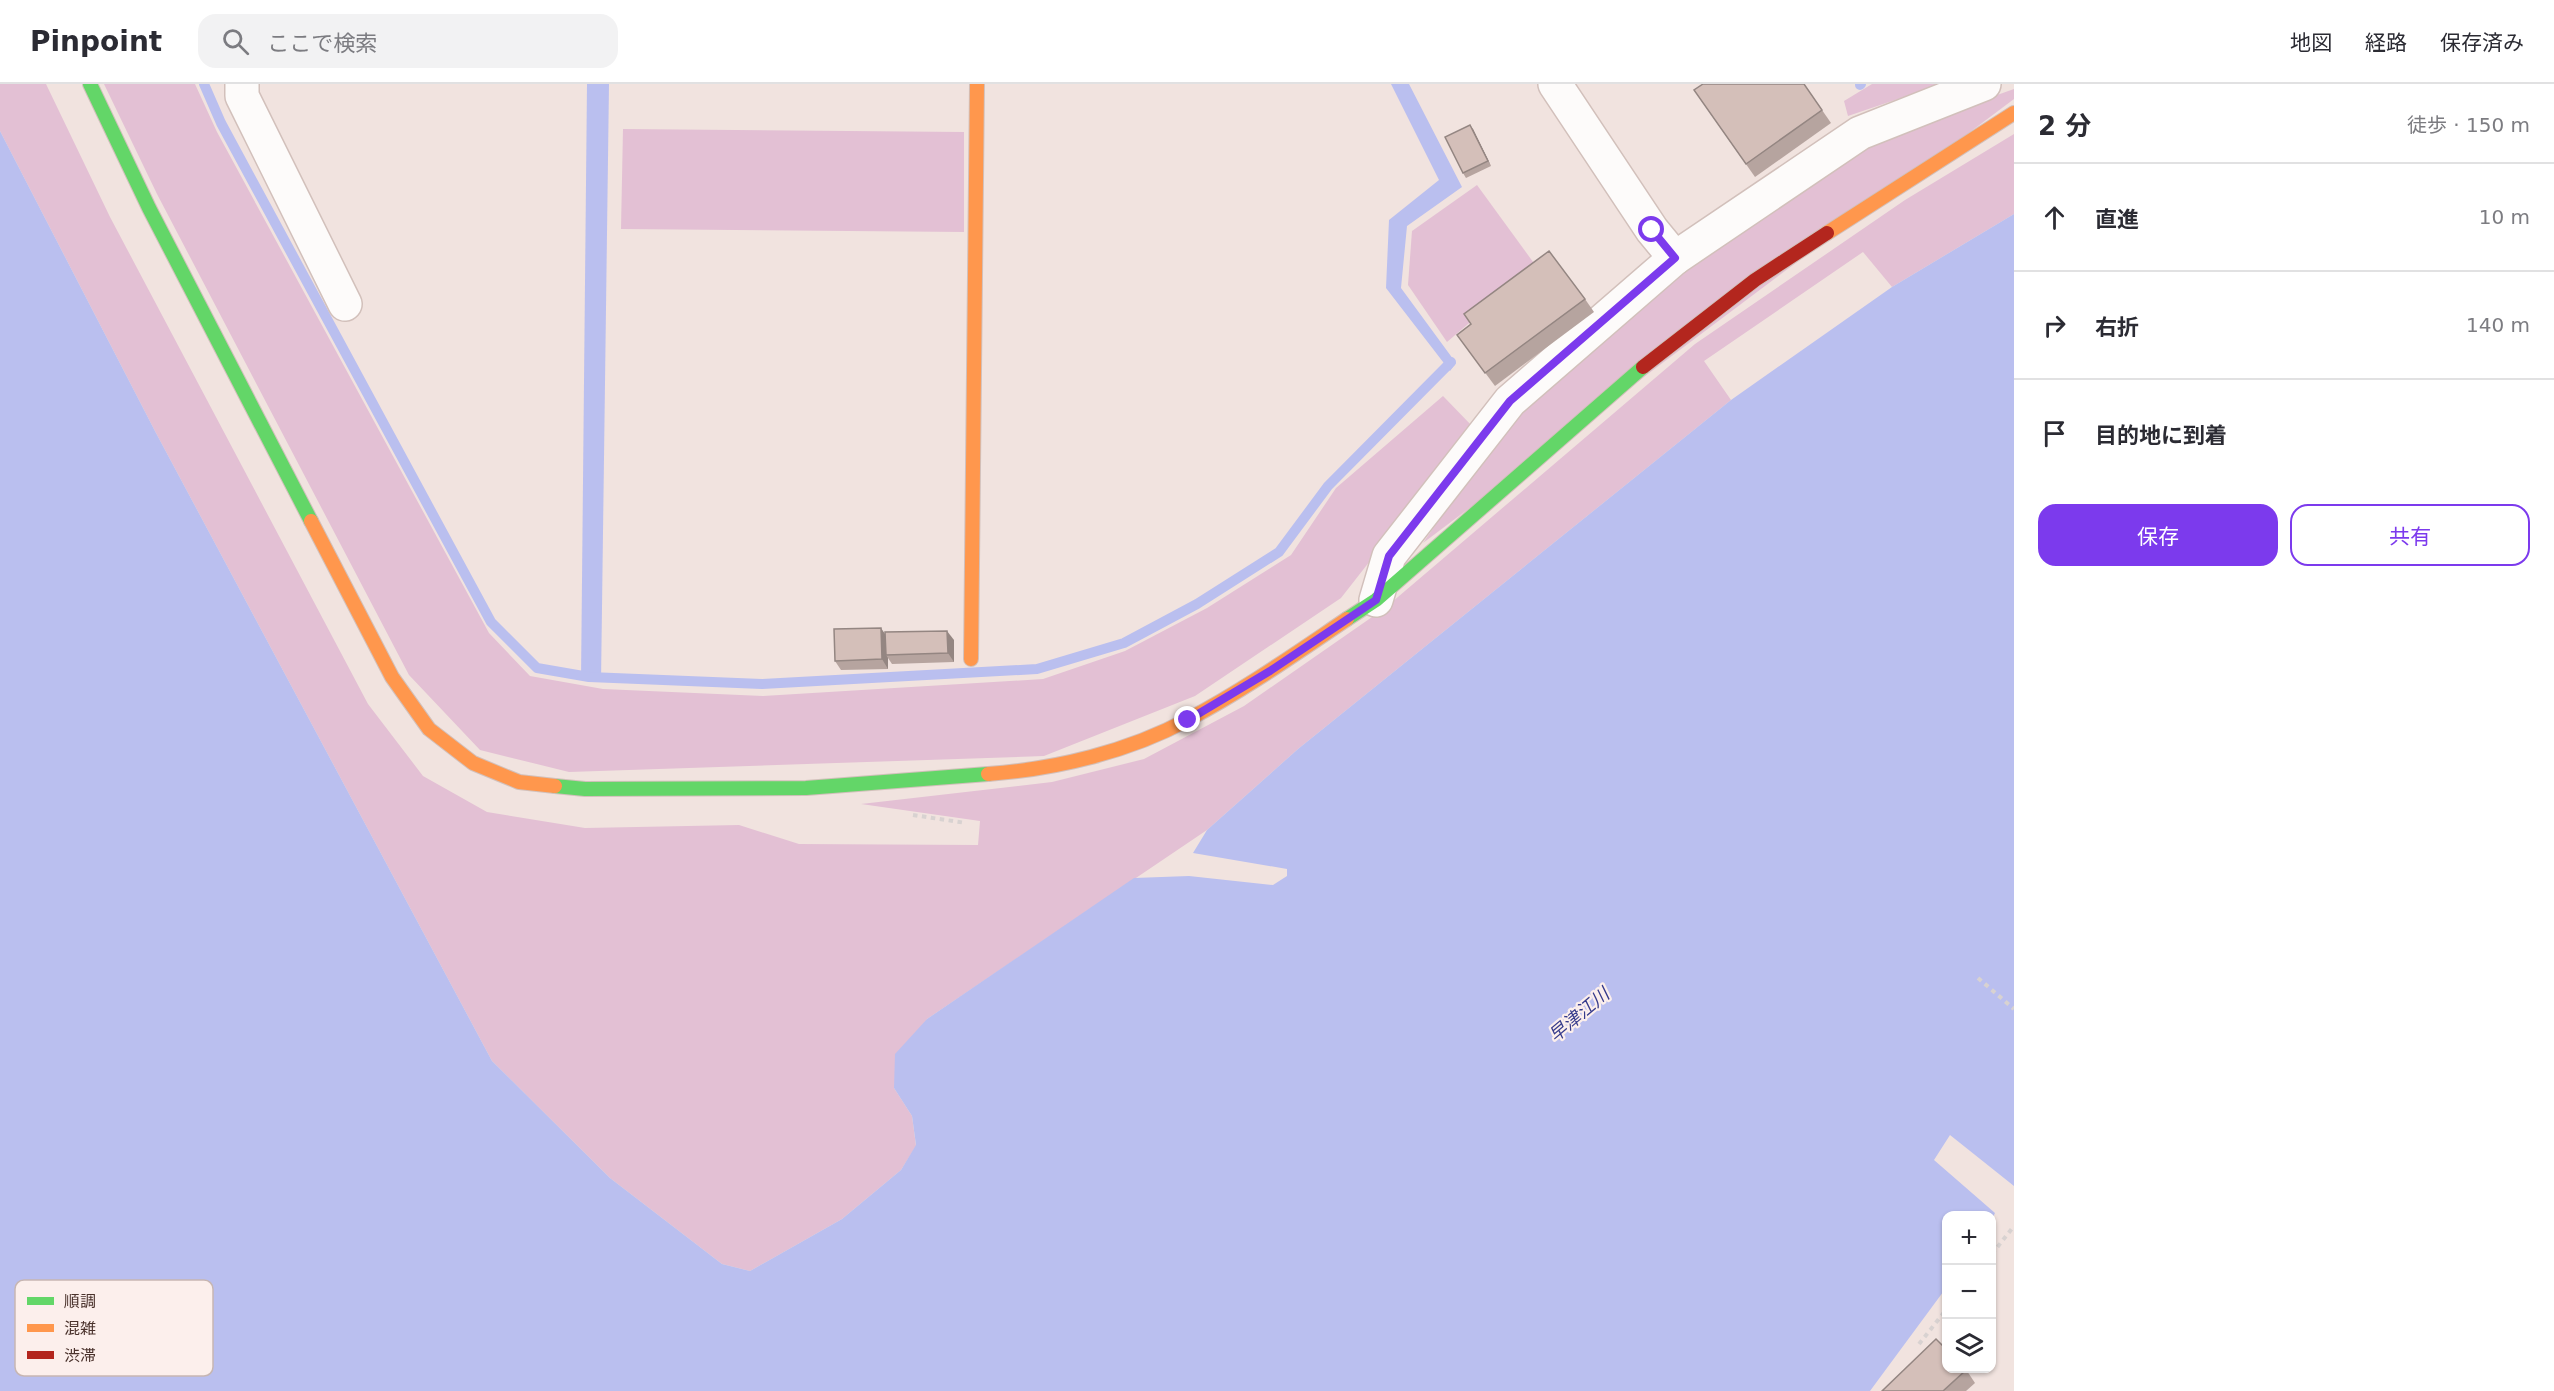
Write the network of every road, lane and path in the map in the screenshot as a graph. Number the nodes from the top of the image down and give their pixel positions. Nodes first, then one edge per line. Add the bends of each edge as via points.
1 (90, 84) edge
2 (242, 84) edge
3 (977, 84) edge
4 (1555, 84) edge
5 (1984, 84) edge
6 (2014, 113) edge
7 (1675, 258) junction
8 (345, 304) dead end
9 (1376, 600) junction
10 (971, 659) dead end
11 (1978, 978) dead end
12 (2014, 1010) edge
13 (2014, 1226) edge
14 (1996, 1249) edge
15 (1942, 1316) edge
16 (1919, 1344) dead end

1 - 9 street via 149,208 392,677 429,729 473,763 519,782 585,789 806,788 1031,771 1123,748 1188,720
2 - 8 street via 242,96
3 - 10 street
4 - 7 street via 1652,230
5 - 7 street via 1860,133
6 - 9 street via 1755,280 1643,367
7 - 9 street via 1510,401 1389,556
11 - 12 path
13 - 14 path
15 - 16 path

